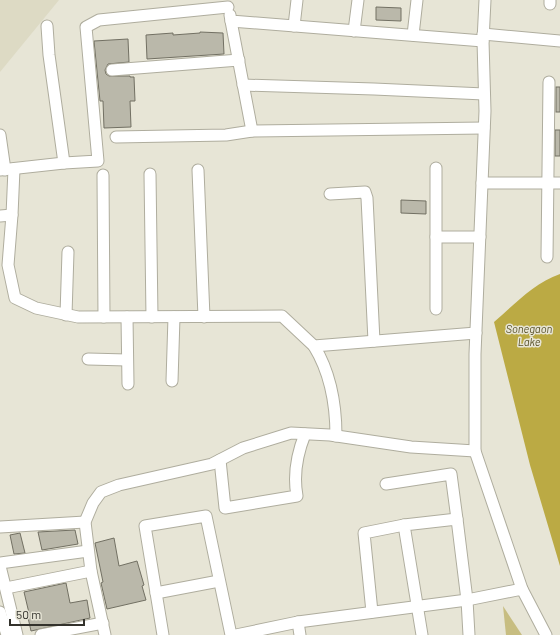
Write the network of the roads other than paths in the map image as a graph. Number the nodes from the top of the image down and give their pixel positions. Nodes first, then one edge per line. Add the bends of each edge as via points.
1 (297, 0) edge
2 (358, 0) edge
3 (417, 0) edge
4 (485, 0) edge
5 (227, 4) edge
6 (231, 21) junction
7 (47, 26) dead end
8 (294, 26) junction
9 (354, 31) junction
10 (413, 35) junction
11 (483, 38) junction
12 (560, 41) edge
13 (238, 60) junction
14 (112, 70) dead end
15 (549, 82) dead end
16 (243, 84) junction
17 (484, 94) junction
18 (484, 128) junction
19 (252, 131) junction
20 (0, 135) edge
21 (116, 137) dead end
22 (64, 163) junction
23 (436, 168) dead end
24 (6, 169) edge
25 (198, 170) dead end
26 (150, 174) dead end
27 (103, 175) dead end
28 (482, 183) junction
29 (548, 183) junction
30 (560, 183) edge
31 (330, 194) dead end
32 (12, 215) junction
33 (0, 216) edge
34 (436, 237) junction
35 (480, 237) junction
36 (68, 252) dead end
37 (4, 255) edge
38 (548, 257) dead end
39 (436, 309) dead end
40 (66, 315) junction
41 (104, 317) junction
42 (127, 317) junction
43 (152, 317) junction
44 (174, 317) junction
45 (204, 317) junction
46 (476, 333) junction
47 (374, 341) junction
48 (314, 346) junction
49 (88, 359) dead end
50 (127, 360) junction
51 (172, 381) dead end
52 (128, 384) dead end
53 (305, 434) junction
54 (336, 436) junction
55 (475, 452) junction
56 (220, 460) junction
57 (386, 484) dead end
58 (457, 519) junction
59 (85, 522) junction
60 (404, 525) junction
61 (0, 527) edge
62 (88, 551) junction
63 (0, 564) edge
64 (91, 571) junction
65 (220, 581) junction
66 (6, 588) junction
67 (522, 589) junction
68 (156, 593) junction
69 (467, 600) junction
70 (418, 606) junction
71 (0, 612) edge
72 (372, 612) junction
73 (298, 622) junction
74 (103, 623) junction
75 (6, 635) edge
76 (17, 635) edge
77 (41, 635) edge
78 (105, 635) edge
79 (163, 635) edge
80 (231, 635) edge
81 (236, 635) edge
82 (300, 635) edge
83 (422, 635) edge
84 (469, 635) edge
85 (546, 635) edge

1 - 8 street
2 - 9 street
3 - 10 street
4 - 11 street
5 - 6 street
5 - 22 street via 98,20 86,27 98,161
6 - 8 street
6 - 13 street
7 - 22 street
8 - 9 street
9 - 10 street
10 - 11 street
11 - 12 street
11 - 17 street
13 - 14 street
13 - 16 street
15 - 29 street
16 - 17 street
16 - 19 street
17 - 18 street
18 - 19 street
18 - 28 street
19 - 21 street via 226,135
20 - 24 street
22 - 24 street
23 - 34 street
24 - 32 street
25 - 45 street
26 - 43 street
27 - 41 street
28 - 29 street
28 - 35 street
29 - 30 street
29 - 38 street
31 - 47 street via 365,192 367,198
32 - 33 street
32 - 37 street
34 - 35 street
34 - 39 street
35 - 46 street
36 - 40 street
37 - 40 street via 15,298 36,308
40 - 41 street
41 - 42 street
42 - 43 street
42 - 50 street
43 - 44 street
44 - 45 street
44 - 51 street
45 - 48 street via 282,316
46 - 47 street
46 - 55 street
47 - 48 street
48 - 54 street via 328,375 336,417
49 - 50 street
50 - 52 street
53 - 54 street
53 - 56 street via 284,435 243,448
53 - 56 street via 299,449 294,481 297,496 225,508
54 - 55 street via 411,447
55 - 67 street
56 - 59 street via 118,485 101,492
57 - 58 street via 451,474
58 - 60 street
58 - 69 street
59 - 61 street
59 - 62 street
60 - 70 street
60 - 72 street via 364,533
62 - 63 street
62 - 64 street
63 - 66 street
64 - 66 street
64 - 74 street
65 - 68 street
65 - 68 street via 206,516 145,526
65 - 80 street
66 - 76 street
67 - 69 street
67 - 85 street
68 - 79 street
69 - 70 street
69 - 84 street
70 - 72 street
70 - 83 street
71 - 75 street
72 - 73 street
73 - 81 street
73 - 82 street
74 - 77 street
74 - 78 street

